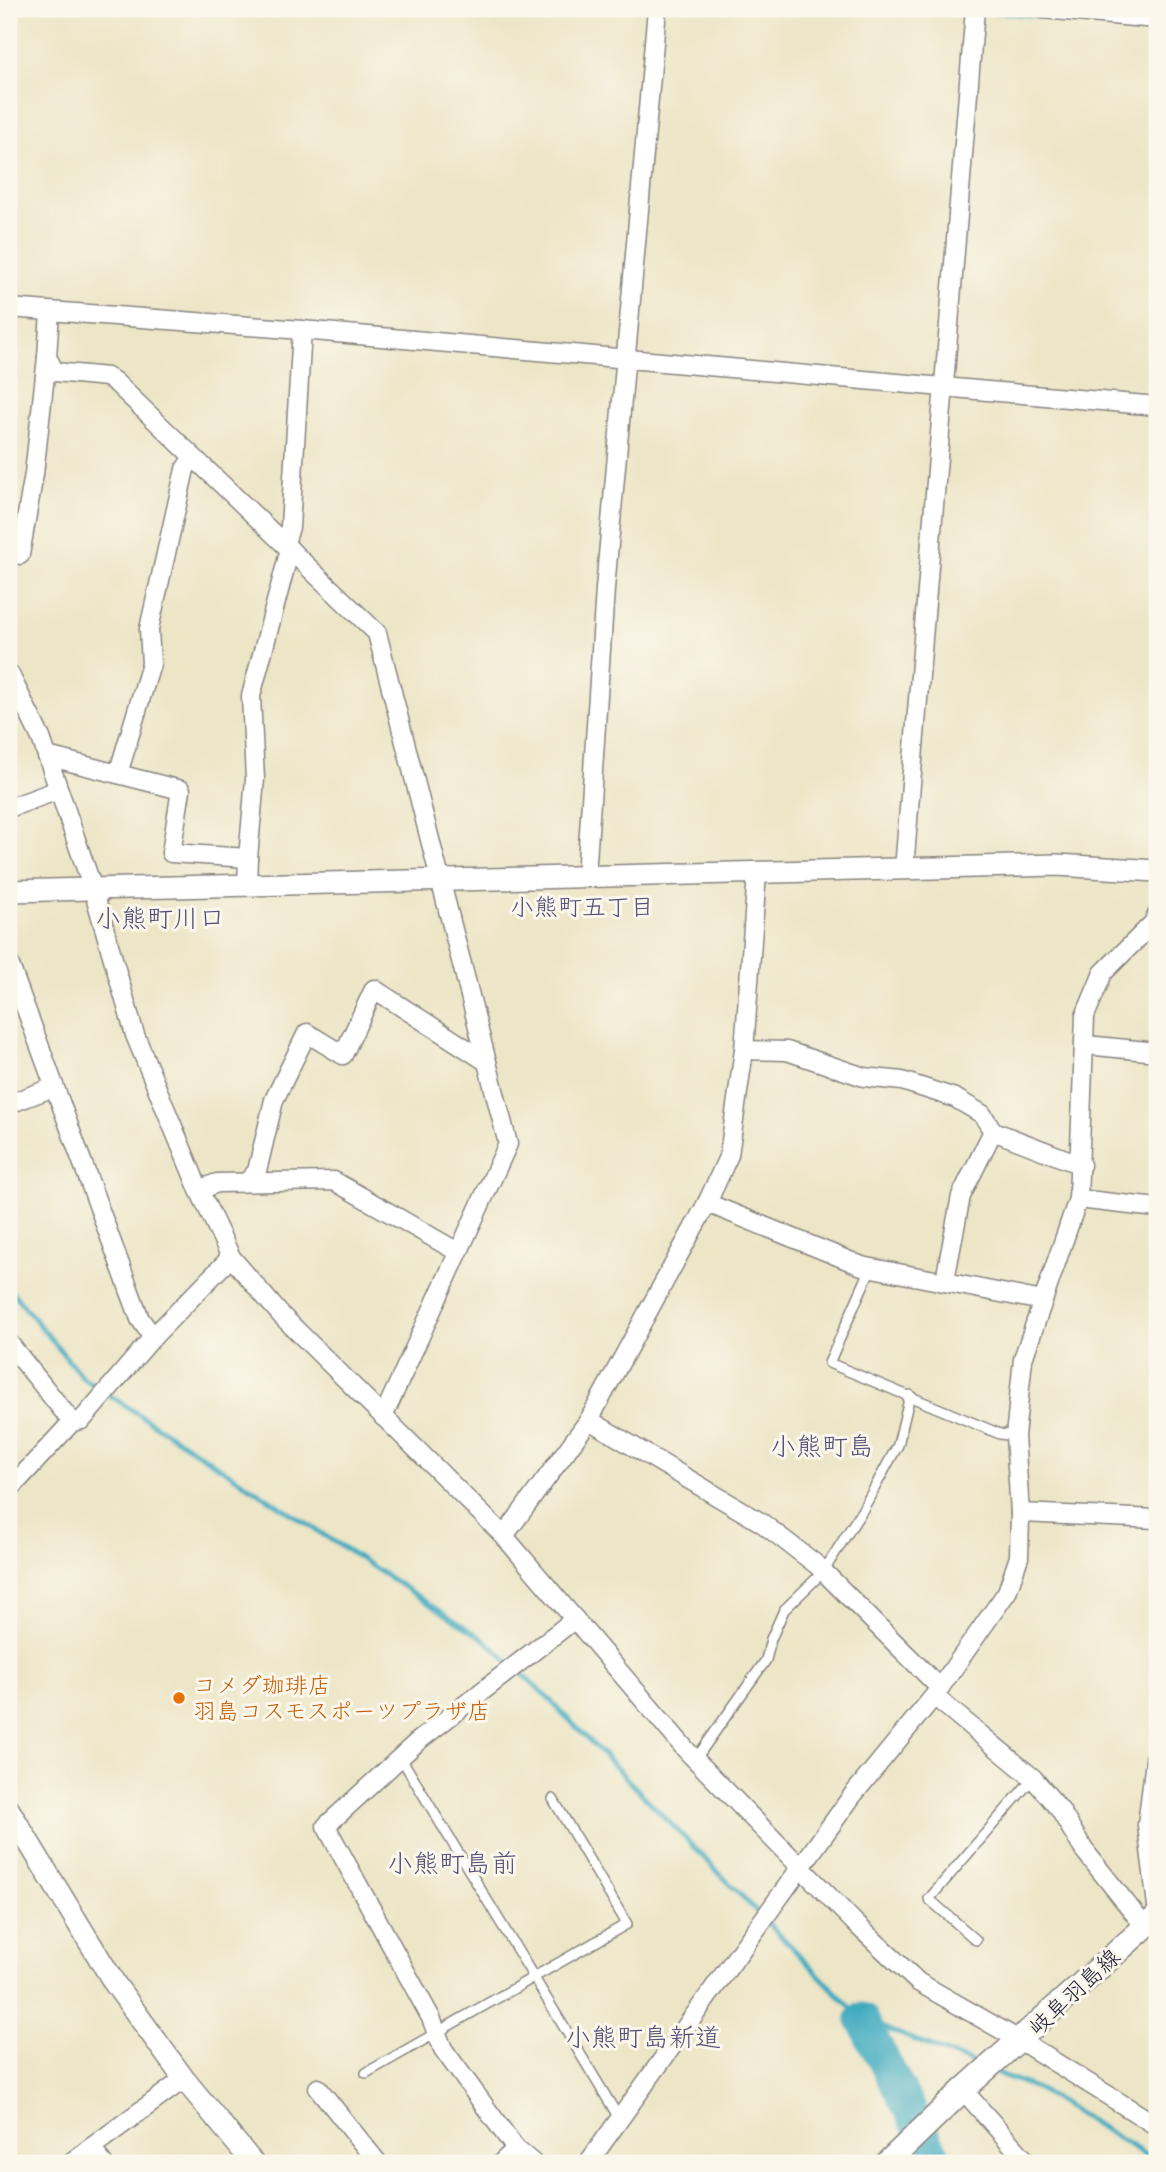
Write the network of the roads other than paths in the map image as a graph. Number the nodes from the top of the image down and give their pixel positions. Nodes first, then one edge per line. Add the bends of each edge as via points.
1 (657, 9) edge
2 (975, 9) edge
3 (1043, 9) edge
4 (1157, 19) edge
5 (9, 308) edge
6 (50, 312) junction
7 (302, 330) junction
8 (47, 357) junction
9 (626, 360) junction
10 (943, 385) junction
11 (1157, 406) edge
12 (193, 457) junction
13 (288, 546) junction
14 (20, 555) dead end
15 (9, 673) edge
16 (47, 756) junction
17 (118, 774) junction
18 (58, 790) junction
19 (9, 808) edge
20 (248, 858) junction
21 (904, 869) junction
22 (1157, 871) edge
23 (757, 873) junction
24 (586, 877) junction
25 (441, 881) junction
26 (247, 885) junction
27 (93, 889) junction
28 (9, 891) edge
29 (1157, 915) edge
30 (9, 963) edge
31 (1086, 1045) junction
32 (744, 1050) junction
33 (1157, 1052) edge
34 (487, 1062) junction
35 (54, 1087) junction
36 (9, 1104) edge
37 (993, 1131) junction
38 (1081, 1165) junction
39 (247, 1182) junction
40 (198, 1190) junction
41 (1079, 1199) junction
42 (707, 1203) junction
43 (1157, 1208) edge
44 (458, 1252) junction
45 (231, 1257) junction
46 (871, 1268) junction
47 (945, 1280) junction
48 (1043, 1301) junction
49 (153, 1337) junction
50 (9, 1343) edge
51 (910, 1395) junction
52 (383, 1418) junction
53 (589, 1420) junction
54 (72, 1422) junction
55 (1014, 1437) junction
56 (9, 1490) edge
57 (1020, 1513) junction
58 (1157, 1519) edge
59 (504, 1536) junction
60 (823, 1572) junction
61 (575, 1619) junction
62 (937, 1692) junction
63 (1157, 1745) edge
64 (401, 1758) junction
65 (695, 1760) junction
66 (1033, 1778) junction
67 (553, 1799) dead end
68 (9, 1810) edge
69 (800, 1868) junction
70 (1157, 1906) edge
71 (1151, 1921) edge
72 (976, 1940) dead end
73 (535, 1978) junction
74 (437, 2032) junction
75 (1014, 2047) junction
76 (366, 2073) dead end
77 (184, 2079) junction
78 (966, 2087) junction
79 (318, 2088) dead end
80 (620, 2119) junction
81 (1157, 2126) edge
82 (91, 2148) junction
83 (516, 2150) junction
84 (898, 2157) edge
85 (71, 2163) edge
86 (103, 2163) edge
87 (253, 2163) edge
88 (378, 2163) edge
89 (501, 2163) edge
90 (533, 2163) edge
91 (588, 2163) edge
92 (1028, 2163) edge

1 - 9 street
2 - 10 street
3 - 4 street
5 - 6 street
6 - 7 street
6 - 8 street
7 - 9 street
7 - 13 street
8 - 12 street via 55,372 107,377 115,382
8 - 14 street
9 - 10 street
9 - 24 street
10 - 11 street
10 - 21 street
12 - 13 street
12 - 17 street via 185,469 149,629 151,664
13 - 20 street via 251,696 254,779
13 - 25 street via 377,633
15 - 16 street
16 - 17 street
16 - 18 street
17 - 20 street via 181,790 171,853
18 - 19 street
18 - 27 street
20 - 26 street
21 - 22 street via 1057,865
21 - 23 street
23 - 24 street
23 - 32 street
24 - 25 street
25 - 26 street
25 - 34 street
26 - 27 street
27 - 28 street
27 - 40 street via 135,1035
29 - 31 street via 1103,973 1085,1016
30 - 35 street
31 - 33 street
31 - 38 street
32 - 37 street via 787,1051 864,1077 902,1081 955,1098 982,1114
32 - 42 street via 729,1156
34 - 39 street via 374,989 343,1055 307,1033 274,1100 257,1171
34 - 44 street via 508,1144
35 - 36 street
35 - 49 street via 139,1318
37 - 38 street
37 - 47 street via 961,1196
38 - 41 street
39 - 40 street via 217,1183
39 - 44 street via 334,1181
40 - 45 street
41 - 43 street
41 - 48 street
42 - 46 street
42 - 53 street
44 - 52 street
45 - 49 street
45 - 52 street via 280,1314
46 - 47 street
46 - 51 lane via 829,1363
47 - 48 street
48 - 55 street via 1023,1359
49 - 54 street via 89,1413
50 - 54 street
51 - 55 lane
51 - 60 lane via 898,1445
52 - 59 street
53 - 59 street
53 - 60 street via 762,1523
54 - 56 street
55 - 57 street
57 - 58 street
57 - 62 street via 1019,1558 1007,1592
59 - 61 street
60 - 62 street
60 - 65 lane via 784,1610 766,1660
61 - 64 street
61 - 65 street
62 - 66 street
62 - 69 street
63 - 70 street via 1147,1825
64 - 73 lane
64 - 74 street via 326,1825
65 - 69 street
66 - 71 street via 1060,1810 1084,1850
66 - 72 lane via 929,1899
67 - 73 lane via 627,1924
68 - 77 street via 85,1940
69 - 75 street via 918,1982
69 - 80 street
71 - 75 main road, 岐阜羽島線
73 - 74 lane
73 - 80 lane
74 - 76 lane
74 - 83 street via 443,2049
75 - 78 main road, 岐阜羽島線
75 - 81 street
77 - 82 street
77 - 87 street
78 - 84 main road, 岐阜羽島線
78 - 92 street
79 - 88 street
80 - 91 street
82 - 85 street
82 - 86 street
83 - 89 street
83 - 90 street

